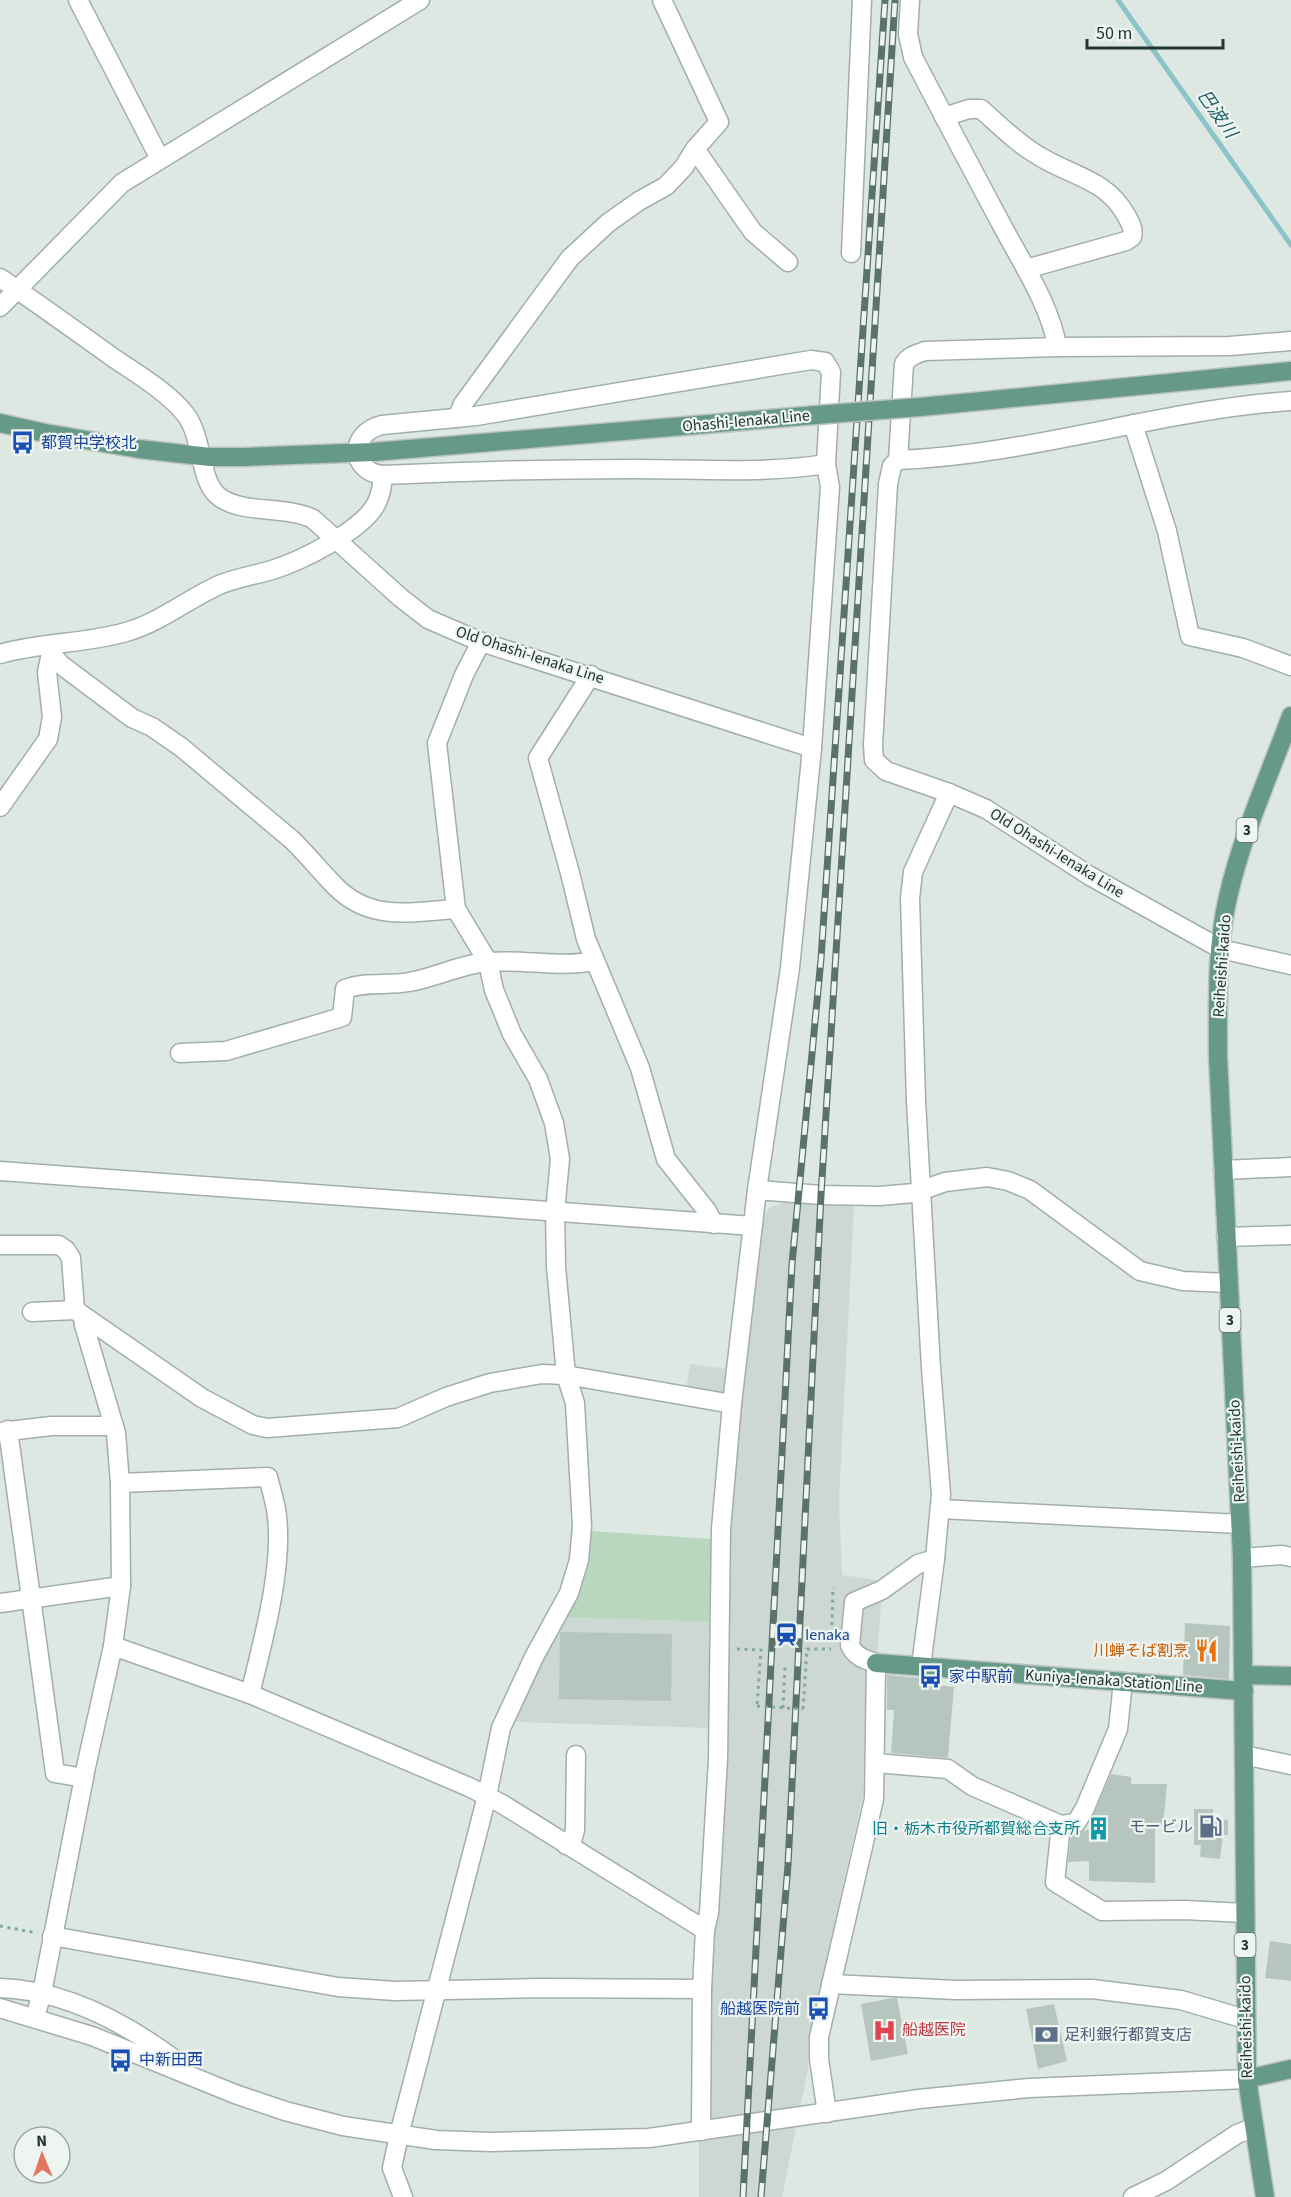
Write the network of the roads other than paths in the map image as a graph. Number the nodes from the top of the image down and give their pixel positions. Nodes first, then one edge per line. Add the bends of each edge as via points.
1 (78, 0) edge
2 (420, 0) edge
3 (662, 0) edge
4 (862, 0) edge
5 (910, 0) edge
6 (944, 117) junction
7 (695, 149) junction
8 (160, 159) junction
9 (851, 253) dead end
10 (788, 262) dead end
11 (1026, 269) junction
12 (0, 278) edge
13 (17, 289) junction
14 (0, 307) edge
15 (1291, 341) edge
16 (1057, 347) junction
17 (1291, 371) edge
18 (1291, 401) edge
19 (458, 418) junction
20 (0, 423) edge
21 (1133, 424) junction
22 (358, 452) junction
23 (201, 456) junction
24 (898, 460) junction
25 (826, 464) junction
26 (383, 475) junction
27 (337, 539) junction
28 (481, 642) junction
29 (50, 649) junction
30 (0, 654) edge
31 (1291, 666) edge
32 (591, 675) junction
33 (1291, 716) edge
34 (812, 748) junction
35 (949, 793) junction
36 (0, 807) edge
37 (456, 909) junction
38 (1221, 950) junction
39 (594, 961) junction
40 (488, 962) junction
41 (1291, 965) edge
42 (180, 1053) dead end
43 (1291, 1167) edge
44 (1223, 1170) junction
45 (0, 1171) edge
46 (757, 1190) junction
47 (922, 1191) junction
48 (555, 1212) junction
49 (714, 1224) junction
50 (753, 1226) junction
51 (1291, 1235) edge
52 (1226, 1237) junction
53 (0, 1245) edge
54 (1228, 1283) junction
55 (32, 1312) dead end
56 (79, 1313) junction
57 (566, 1375) junction
58 (732, 1404) junction
59 (114, 1426) junction
60 (4, 1431) edge
61 (120, 1483) junction
62 (940, 1509) junction
63 (1240, 1524) junction
64 (1291, 1557) edge
65 (1242, 1558) junction
66 (935, 1559) junction
67 (122, 1586) junction
68 (32, 1599) junction
69 (0, 1603) edge
70 (113, 1646) junction
71 (876, 1663) junction
72 (921, 1666) junction
73 (1291, 1676) edge
74 (1123, 1682) junction
75 (1244, 1683) junction
76 (250, 1694) junction
77 (576, 1755) dead end
78 (1244, 1755) junction
79 (875, 1763) junction
80 (1291, 1765) edge
81 (84, 1778) junction
82 (487, 1796) junction
83 (1062, 1825) junction
84 (566, 1845) junction
85 (1245, 1913) junction
86 (705, 1930) junction
87 (47, 1935) junction
88 (831, 1984) junction
89 (0, 1988) edge
90 (702, 1989) junction
91 (436, 1990) junction
92 (42, 1993) junction
93 (0, 2008) edge
94 (35, 2017) junction
95 (1245, 2019) junction
96 (1291, 2069) edge
97 (1246, 2079) junction
98 (203, 2080) junction
99 (827, 2114) junction
100 (1253, 2128) junction
101 (700, 2131) junction
102 (399, 2135) junction
103 (403, 2197) edge
104 (1133, 2197) edge
105 (1264, 2197) edge

1 - 8 street
2 - 8 street
3 - 7 street via 719,122
4 - 9 street
5 - 6 street via 909,46
6 - 11 street
6 - 11 street via 981,109 1038,156 1100,186 1124,211 1133,231 1126,241
7 - 10 street via 753,232
7 - 19 street via 666,186 608,223 570,258 463,404
8 - 13 street via 122,183
11 - 16 street via 1056,334
12 - 13 street, Old Ohashi-Ienaka Line
13 - 14 street
13 - 23 street, Old Ohashi-Ienaka Line via 173,402 192,423
15 - 16 street via 1230,346
16 - 24 street via 925,351 908,358 904,364
17 - 22 main road, Ohashi-Ienaka Line, bridge via 920,407
18 - 21 street
19 - 22 street via 372,428 358,442
19 - 25 street via 811,360 825,362 831,372
20 - 23 main road, Ohashi-Ienaka Line via 101,444
21 - 24 street via 996,450
21 - 31 street via 1167,531 1190,636 1243,648
22 - 23 main road, Ohashi-Ienaka Line
22 - 26 street via 364,468 371,474
23 - 27 street, Old Ohashi-Ienaka Line via 209,484 217,495 242,506 302,514
24 - 35 street, Old Ohashi-Ienaka Line via 892,466 888,484 874,760 886,771
25 - 26 street via 734,470 512,469
25 - 34 street via 830,487
26 - 27 street via 375,506
27 - 28 street, Old Ohashi-Ienaka Line via 428,619
27 - 29 street via 274,569 217,586 136,629
28 - 32 street, Old Ohashi-Ienaka Line
28 - 37 street via 437,742
29 - 30 street via 17,649
29 - 36 street via 47,672 52,717 48,739
29 - 37 street via 60,664 132,718 181,747 307,853 351,900 366,908 394,913
32 - 34 street, Old Ohashi-Ienaka Line
32 - 39 street via 538,758
33 - 38 main road, Reiheishi-kaido / 3 via 1237,860
34 - 46 street via 790,968
35 - 38 street, Old Ohashi-Ienaka Line via 986,809 1090,876
35 - 47 street via 910,884
37 - 40 street
38 - 41 street, Old Ohashi-Ienaka Line
38 - 44 main road, Reiheishi-kaido / 3 via 1218,1056
39 - 40 street via 547,965
39 - 49 street via 640,1068 666,1159
40 - 42 street via 407,983 356,985 345,989 342,1017 226,1051
40 - 48 street via 494,990 512,1034 538,1079 554,1124 560,1160
43 - 44 street
44 - 52 main road, Reiheishi-kaido / 3
45 - 48 street
46 - 47 street via 880,1196
46 - 50 street
47 - 54 street via 945,1182 980,1178 1008,1181 1030,1190 1140,1272 1183,1281
47 - 62 street
48 - 49 street
48 - 57 street
49 - 50 street
50 - 58 street
51 - 52 street
52 - 54 main road, Reiheishi-kaido / 3
53 - 56 street via 59,1245 66,1250 71,1258
54 - 63 main road, Reiheishi-kaido / 3
55 - 56 street
56 - 57 street via 202,1398 253,1425 267,1428 398,1419 490,1383 542,1374
56 - 59 street
57 - 58 street
57 - 82 street via 575,1403 579,1454 579,1560 569,1593 501,1728
58 - 86 street via 721,1529 718,1758
59 - 60 street
59 - 61 street
60 - 68 street
61 - 67 street
61 - 76 street via 268,1477 276,1511 277,1560
62 - 63 street
62 - 66 street
63 - 65 main road, Reiheishi-kaido / 3
64 - 65 street
65 - 75 main road, Reiheishi-kaido / 3
66 - 71 street via 918,1564 882,1590 854,1602 850,1645 860,1657
66 - 72 street
67 - 68 street
67 - 70 street
68 - 69 street
68 - 81 street via 55,1773
70 - 76 street
70 - 81 street
71 - 72 main road, Kuniya-Ienaka Station Line
71 - 79 street
72 - 74 main road, Kuniya-Ienaka Station Line
73 - 75 main road, Kuniya-Ienaka Station Line
74 - 75 main road, Kuniya-Ienaka Station Line
74 - 83 street via 1118,1729 1085,1808 1076,1823
75 - 78 main road, Reiheishi-kaido / 3
76 - 82 street
77 - 84 street via 575,1830
78 - 80 street
78 - 85 main road, Reiheishi-kaido / 3
79 - 83 street via 948,1770 972,1786
79 - 88 street via 874,1799
81 - 87 street
82 - 84 street
82 - 91 street
83 - 85 street via 1055,1882 1102,1911
84 - 86 street
85 - 95 main road, Reiheishi-kaido / 3
86 - 90 street
87 - 91 street via 338,1987
87 - 92 street
88 - 95 street via 956,1990 1092,1989 1181,2000
88 - 99 street via 819,2037
89 - 92 street
90 - 91 street
90 - 101 street
91 - 102 street
92 - 94 street
92 - 98 street via 104,2017 150,2042
93 - 94 street
94 - 98 street
95 - 97 main road, Reiheishi-kaido / 3
96 - 97 main road
97 - 99 street via 1029,2088 919,2099
97 - 100 main road, Reiheishi-kaido / 3
98 - 102 street via 285,2111
99 - 101 street
100 - 104 street
100 - 105 main road, Reiheishi-kaido / 3
101 - 102 street via 586,2141 491,2142
102 - 103 street via 392,2169

